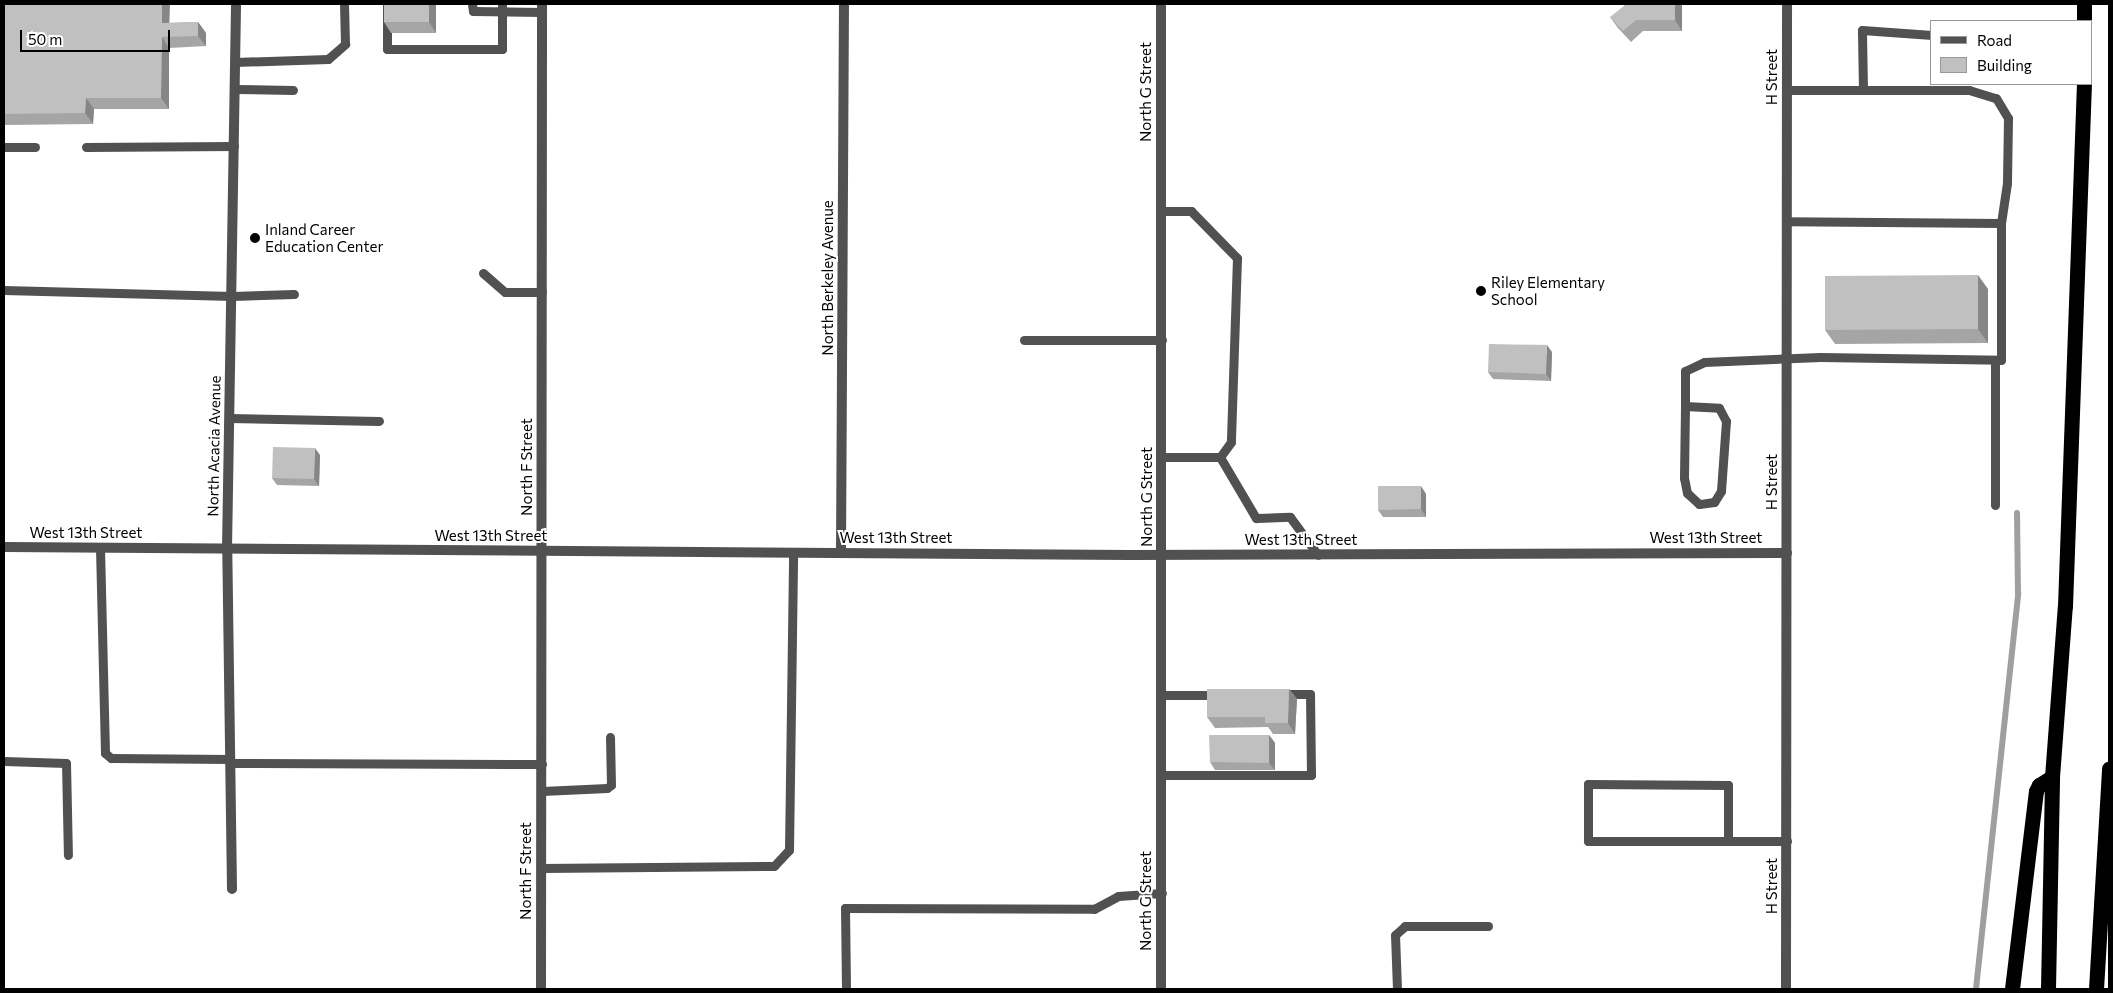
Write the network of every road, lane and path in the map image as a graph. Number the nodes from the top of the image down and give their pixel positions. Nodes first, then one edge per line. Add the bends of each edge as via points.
1 (236, 4) edge
2 (344, 4) edge
3 (387, 4) edge
4 (472, 4) edge
5 (844, 4) edge
6 (1161, 4) edge
7 (1786, 4) edge
8 (2084, 4) edge
9 (502, 8) edge
10 (542, 8) edge
11 (2084, 20) edge
12 (1930, 35) edge
13 (235, 62) junction
14 (2084, 85) edge
15 (235, 89) junction
16 (293, 90) dead end
17 (1787, 90) junction
18 (1863, 90) junction
19 (234, 146) junction
20 (4, 147) edge
21 (35, 147) dead end
22 (86, 147) dead end
23 (1161, 211) junction
24 (1787, 221) junction
25 (2001, 223) junction
26 (483, 272) dead end
27 (4, 290) edge
28 (542, 292) junction
29 (294, 294) dead end
30 (232, 296) junction
31 (1024, 340) dead end
32 (1162, 340) junction
33 (1788, 359) junction
34 (1995, 360) junction
35 (1685, 406) junction
36 (229, 418) junction
37 (379, 421) dead end
38 (1220, 457) junction
39 (1162, 458) junction
40 (1995, 506) dead end
41 (4, 547) edge
42 (100, 548) junction
43 (227, 549) junction
44 (542, 551) junction
45 (793, 553) junction
46 (841, 553) junction
47 (1788, 553) junction
48 (1162, 555) junction
49 (1318, 555) junction
50 (1271, 694) edge
51 (1162, 695) junction
52 (1232, 695) edge
53 (610, 737) dead end
54 (4, 761) edge
55 (230, 761) junction
56 (542, 764) junction
57 (2109, 768) edge
58 (1162, 775) junction
59 (2052, 777) junction
60 (542, 791) junction
61 (1728, 841) junction
62 (1787, 841) junction
63 (68, 855) dead end
64 (541, 868) junction
65 (232, 889) dead end
66 (1162, 893) junction
67 (1488, 926) dead end
68 (541, 989) edge
69 (846, 989) edge
70 (1161, 989) edge
71 (1397, 989) edge
72 (1786, 989) edge
73 (2012, 989) edge
74 (2048, 989) edge
75 (2096, 989) edge

1 - 13 street, North Acacia Avenue
2 - 13 lane via 345,44 328,59
3 - 9 lane via 387,49 502,49
4 - 9 lane via 473,11
5 - 46 street, North Berkeley Avenue
6 - 23 street, North G Street
7 - 17 street, H Street
8 - 11 highway
9 - 10 lane
10 - 28 street, North F Street
12 - 18 lane via 1862,30
13 - 15 street, North Acacia Avenue
14 - 59 highway via 2065,606
15 - 16 lane
15 - 19 street, North Acacia Avenue
17 - 18 lane
17 - 24 street, H Street
18 - 25 lane via 1969,90 1996,98 2008,118 2007,183
19 - 22 lane
19 - 30 street, North Acacia Avenue
20 - 21 lane
23 - 32 street, North G Street
23 - 38 lane via 1191,211 1237,258 1231,442
24 - 25 lane
24 - 33 street, H Street
25 - 34 lane via 2001,360
26 - 28 lane via 505,292
27 - 30 lane
28 - 44 street, North F Street
29 - 30 lane
30 - 36 street, North Acacia Avenue
31 - 32 lane
32 - 39 street, North G Street
33 - 34 lane
33 - 35 lane via 1704,362 1685,371
33 - 47 street, H Street
34 - 40 lane
35 - 35 lane via 1719,408 1726,422 1721,492 1714,502 1699,504 1687,494 1684,478
36 - 37 lane
36 - 43 street, North Acacia Avenue
38 - 39 lane
38 - 49 lane via 1256,518 1290,518
39 - 48 street, North G Street
41 - 42 street, West 13th Street
42 - 43 street, West 13th Street
42 - 55 lane via 106,753 111,758
43 - 44 street, West 13th Street
43 - 55 street, North Acacia Avenue
44 - 45 street, West 13th Street
44 - 56 street, North F Street
45 - 46 street, West 13th Street
45 - 64 lane via 789,850 774,866
46 - 48 street, West 13th Street
47 - 49 street, West 13th Street
47 - 62 street, H Street
48 - 49 street, West 13th Street
48 - 51 street, North G Street
50 - 58 lane via 1310,694 1311,775
51 - 52 lane
51 - 58 street, North G Street
53 - 60 lane via 611,785 607,788
54 - 63 lane via 66,763
55 - 56 lane
55 - 65 street, North Acacia Avenue
56 - 60 street, North F Street
57 - 75 highway
58 - 66 street, North G Street
59 - 73 highway via 2039,785 2036,791
59 - 74 highway
60 - 64 street, North F Street
61 - 61 lane via 1588,841 1588,784 1728,785
61 - 62 lane
62 - 72 street, H Street
64 - 68 street, North F Street
66 - 69 lane via 1118,896 1094,909 845,908
66 - 70 street, North G Street
67 - 71 lane via 1405,926 1395,935

